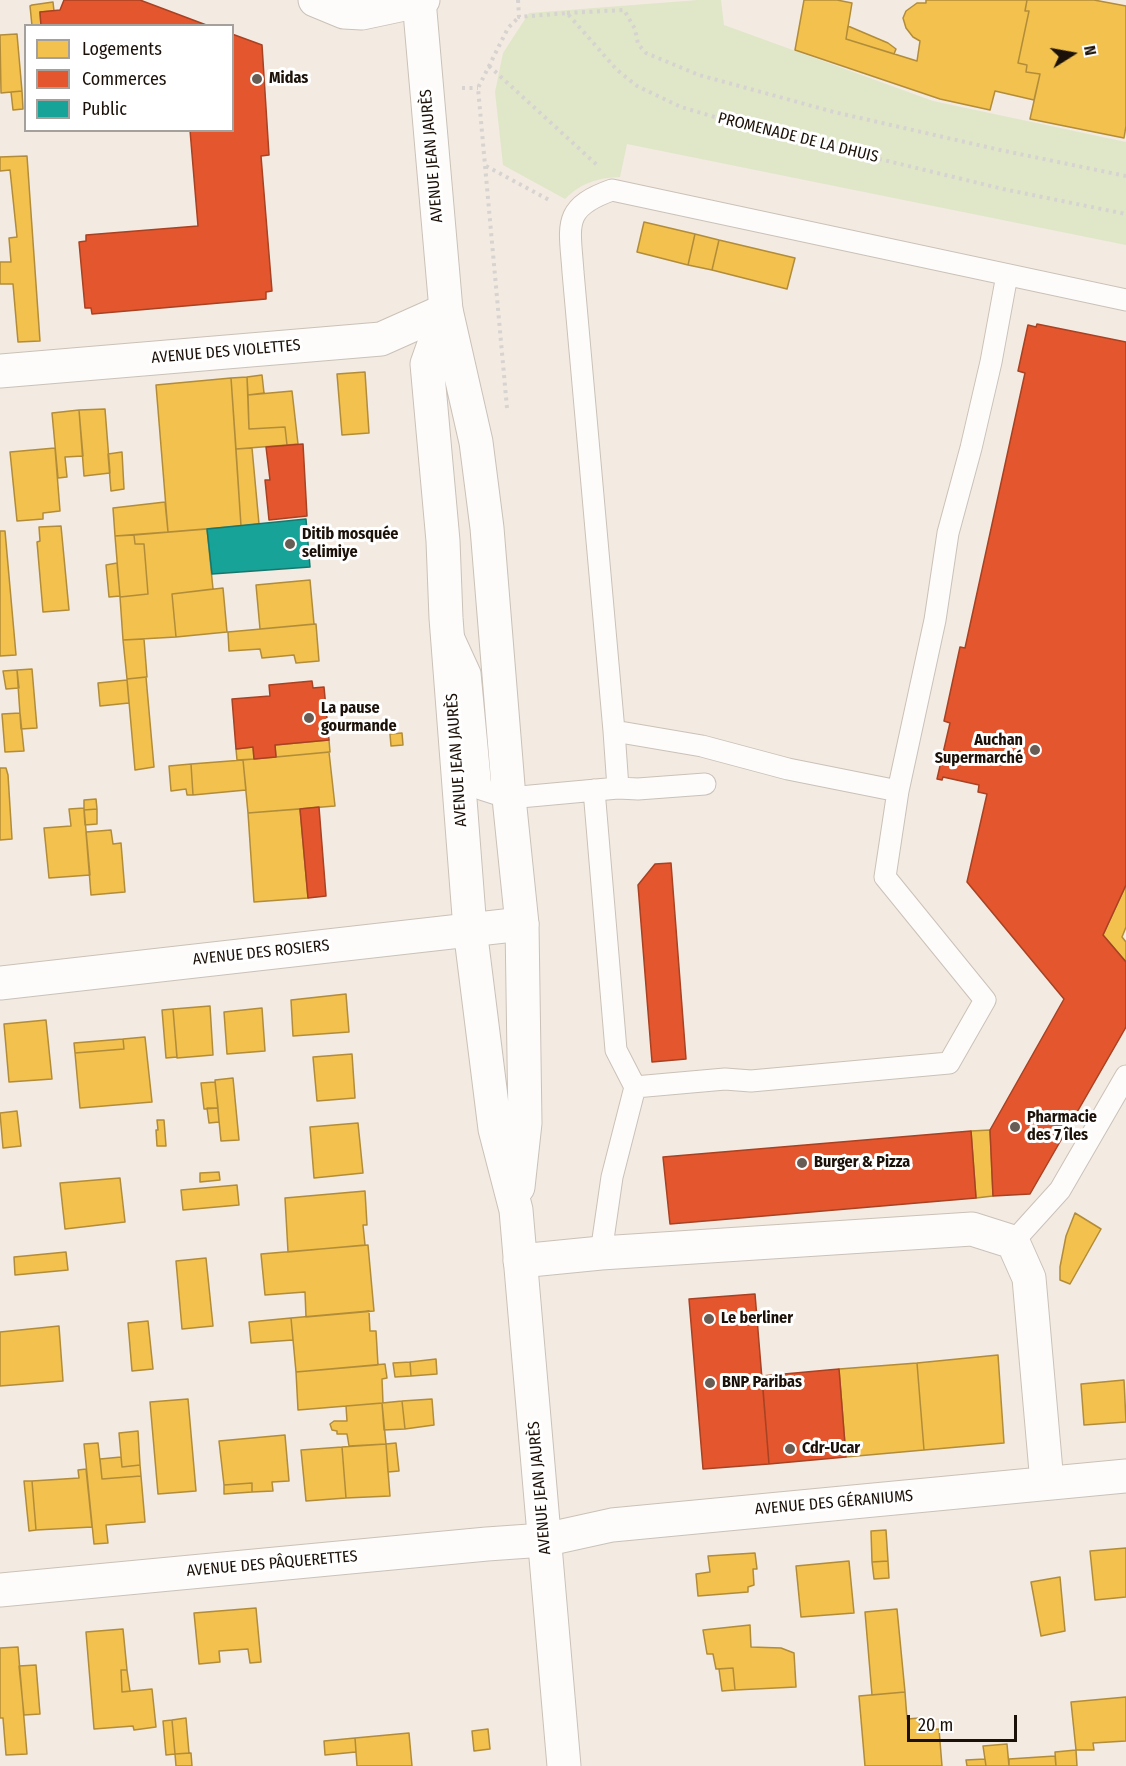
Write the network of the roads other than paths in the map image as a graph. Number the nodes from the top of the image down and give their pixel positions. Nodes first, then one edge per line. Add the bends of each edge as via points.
1 (315, 0) edge
2 (420, 0) edge
3 (1007, 275) junction
4 (1126, 300) edge
5 (446, 310) junction
6 (0, 371) edge
7 (446, 618) junction
8 (614, 731) junction
9 (705, 784) dead end
10 (618, 788) junction
11 (594, 790) junction
12 (898, 791) junction
13 (509, 798) junction
14 (522, 924) junction
15 (470, 929) junction
16 (0, 983) edge
17 (1126, 1076) edge
18 (635, 1088) junction
19 (516, 1210) junction
20 (1013, 1242) junction
21 (601, 1253) junction
22 (520, 1261) junction
23 (1126, 1476) edge
24 (1047, 1484) junction
25 (544, 1540) junction
26 (0, 1590) edge
27 (564, 1766) edge

1 - 2 street via 344,12 362,13
2 - 5 street, AVENUE JEAN JAURÈS
3 - 4 lane
3 - 8 lane via 612,190 591,197 577,209 570,224
3 - 12 lane via 991,362 948,533 935,620
5 - 6 street, AVENUE DES VIOLETTES via 381,339
5 - 7 street, AVENUE JEAN JAURÈS via 427,364
5 - 13 street, AVENUE JEAN JAURÈS via 476,442 483,496
7 - 13 lane via 470,673 481,789
7 - 15 street, AVENUE JEAN JAURÈS
8 - 10 lane
8 - 12 lane via 702,746 788,769
9 - 10 lane
10 - 11 lane
11 - 13 lane
11 - 18 lane via 616,1050
12 - 18 lane via 885,877 985,1000 950,1063
13 - 14 street, AVENUE JEAN JAURÈS
14 - 15 street, AVENUE DES ROSIERS
14 - 19 street, AVENUE JEAN JAURÈS via 525,1123
15 - 16 street, AVENUE DES ROSIERS
15 - 19 street, AVENUE JEAN JAURÈS via 495,1129
17 - 20 lane via 1060,1190
18 - 21 lane via 612,1177
19 - 22 street, AVENUE JEAN JAURÈS
20 - 21 street via 972,1229
20 - 24 street via 1029,1278
21 - 22 street
22 - 25 street, AVENUE JEAN JAURÈS
23 - 24 street, AVENUE DES GÉRANIUMS
24 - 25 street, AVENUE DES GÉRANIUMS via 612,1525
25 - 26 street, AVENUE DES PÂQUERETTES
25 - 27 street, AVENUE JEAN JAURÈS

